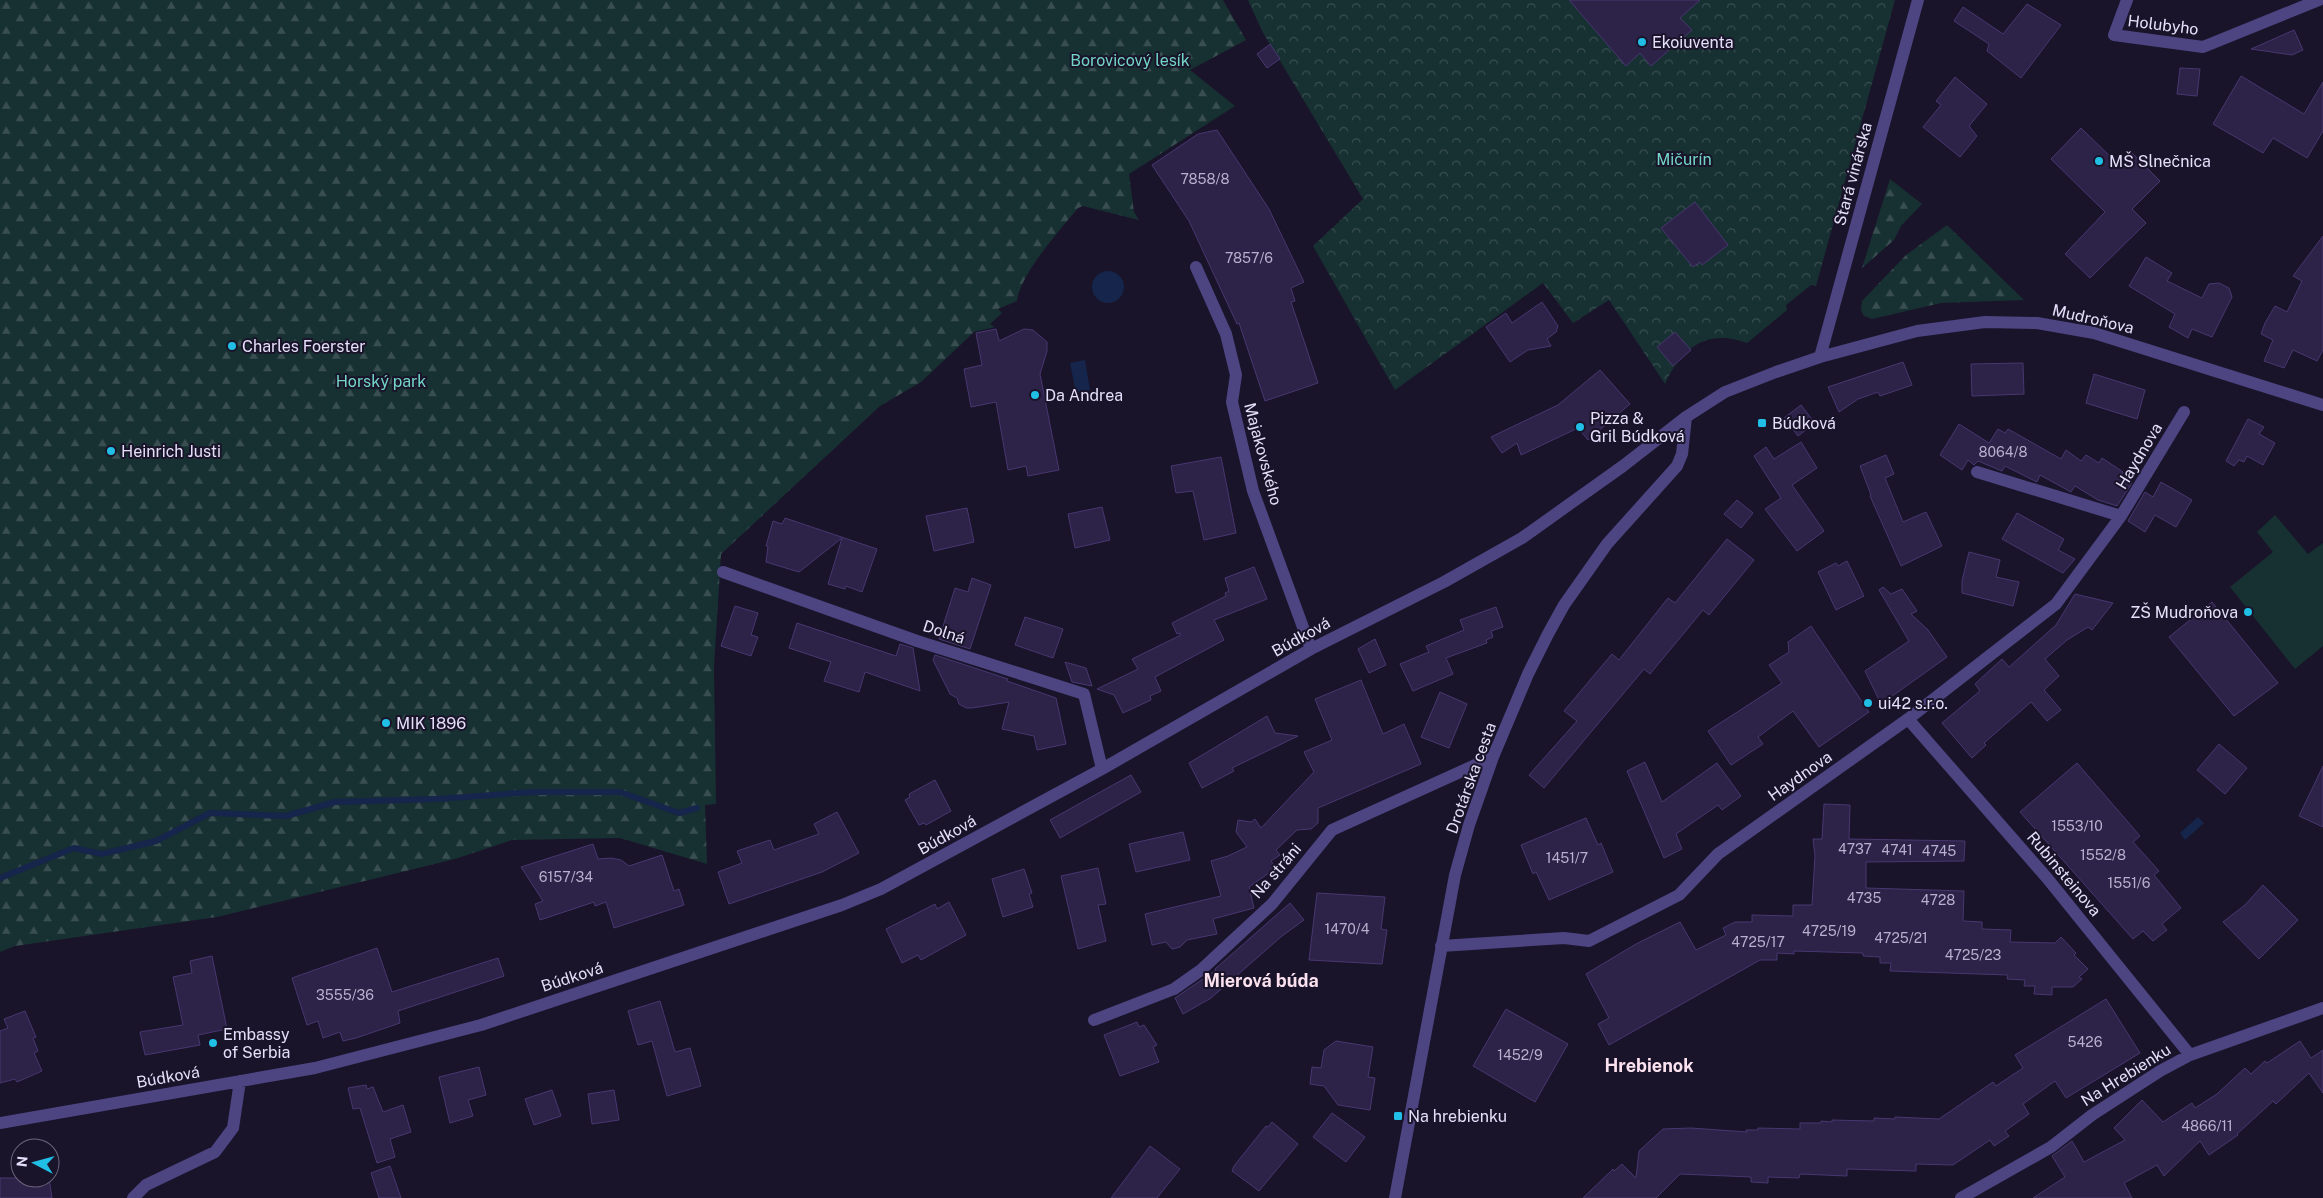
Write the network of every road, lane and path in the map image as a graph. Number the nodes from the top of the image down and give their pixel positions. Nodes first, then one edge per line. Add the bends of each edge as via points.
1 (1918, 0) edge
2 (2127, 0) edge
3 (2319, 0) edge
4 (1196, 267) dead end
5 (1820, 357) junction
6 (2323, 405) edge
7 (2184, 412) dead end
8 (1686, 417) junction
9 (1978, 472) dead end
10 (2122, 516) junction
11 (722, 572) dead end
12 (1311, 649) junction
13 (1908, 719) junction
14 (1493, 757) junction
15 (1102, 769) junction
16 (1441, 946) junction
17 (2323, 1008) edge
18 (1094, 1020) dead end
19 (2190, 1055) junction
20 (240, 1081) junction
21 (0, 1123) edge
22 (133, 1198) edge
23 (1395, 1198) edge
24 (1961, 1198) edge

1 - 5 street, Stará vinárska
2 - 3 street, Holubyho via 2114,35 2203,46
4 - 12 street, Majakovského via 1226,334 1236,375 1232,402 1253,491
5 - 6 street, Mudroňova via 1926,329 1985,322 2037,323 2094,333
5 - 8 street, Búdková via 1725,392
7 - 10 street, Haydnova
8 - 12 street, Búdková via 1522,538 1444,582
8 - 14 street, Drotárska cesta via 1682,454 1677,466 1607,544 1564,605 1528,674
9 - 10 street
10 - 13 street, Haydnova via 2056,604
11 - 15 street, Dolná via 1084,694
12 - 15 street, Búdková
13 - 16 street, Haydnova via 1718,854 1679,896 1589,941 1564,938
13 - 19 street, Rubinsteinova via 2048,878
14 - 16 street, Drotárska cesta via 1469,825
14 - 18 street, Na stráni via 1332,830 1272,904 1201,970 1174,989
15 - 20 street, Búdková via 898,880 842,905 481,1025 315,1068
16 - 23 street, Drotárska cesta
17 - 19 street, Na Hrebienku
19 - 24 street, Na Hrebienku via 2092,1115 2051,1147
20 - 21 street, Búdková
20 - 22 street via 233,1128 216,1152 146,1185

